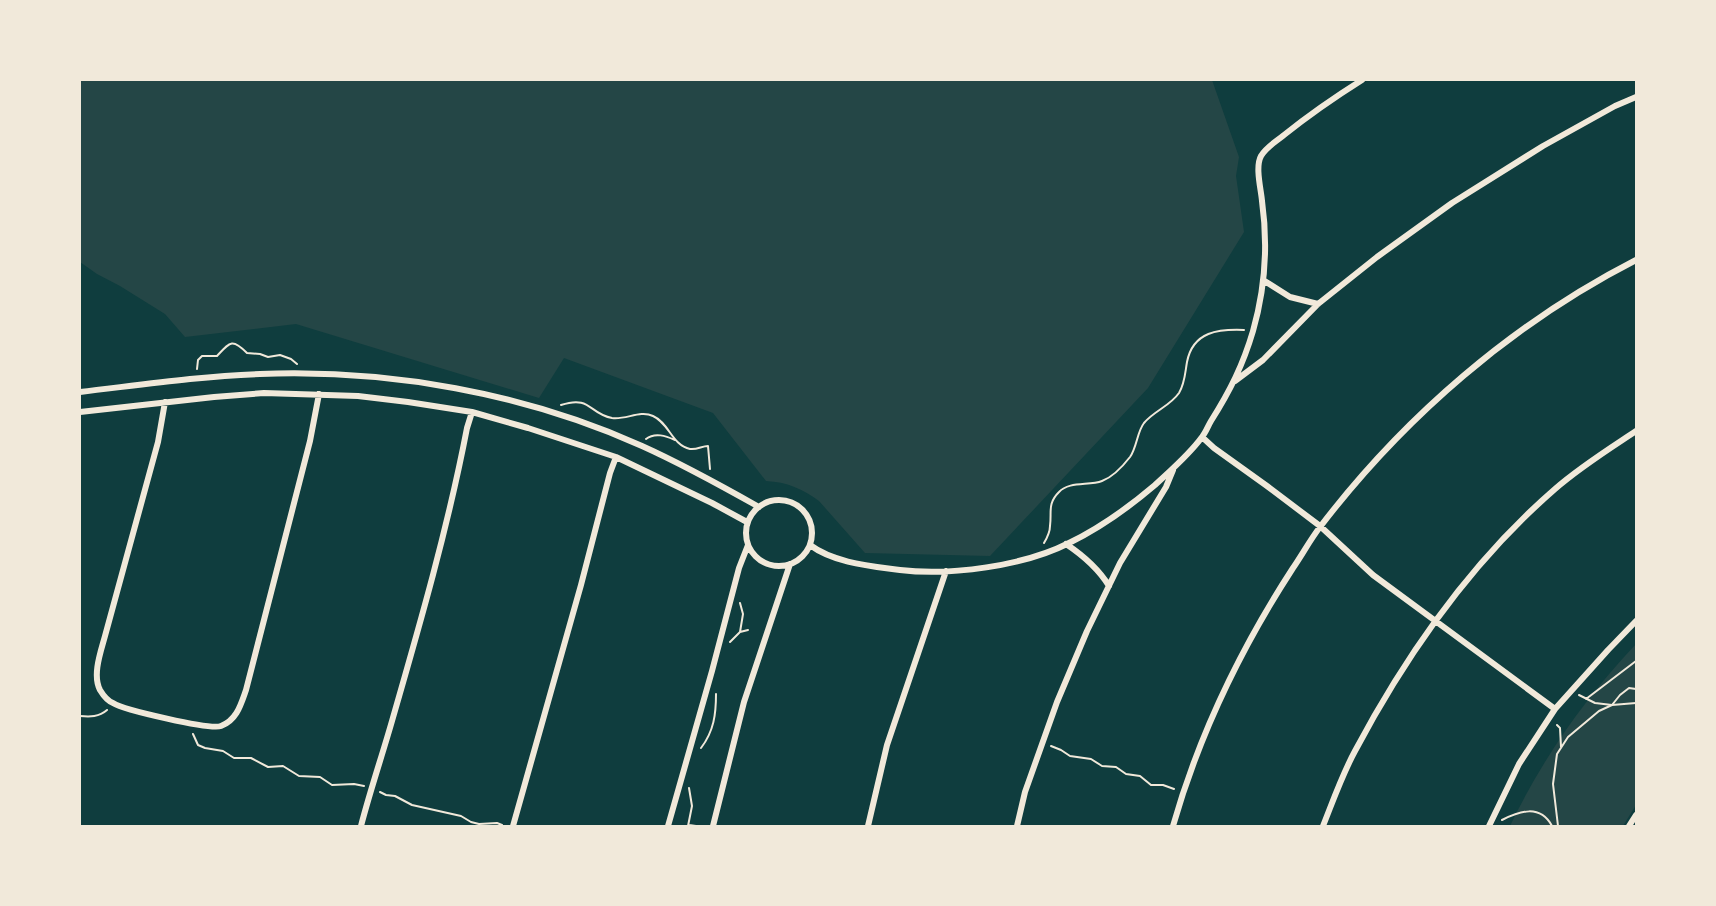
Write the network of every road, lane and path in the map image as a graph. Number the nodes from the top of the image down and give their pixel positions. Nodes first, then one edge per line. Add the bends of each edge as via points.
1 (1362, 80) edge
2 (1636, 97) edge
3 (1636, 260) edge
4 (1263, 280) junction
5 (1318, 304) junction
6 (1253, 330) junction
7 (301, 374) junction
8 (198, 378) junction
9 (1235, 381) junction
10 (80, 393) edge
11 (319, 394) junction
12 (165, 402) junction
13 (549, 411) junction
14 (80, 412) edge
15 (472, 412) junction
16 (1636, 431) edge
17 (1202, 437) junction
18 (675, 440) junction
19 (641, 446) junction
20 (616, 457) junction
21 (1175, 467) junction
22 (710, 480) junction
23 (759, 507) junction
24 (747, 522) junction
25 (1320, 526) junction
26 (1066, 544) junction
27 (748, 545) junction
28 (810, 545) junction
29 (1039, 554) junction
30 (790, 564) junction
31 (946, 571) junction
32 (1109, 586) junction
33 (738, 599) dead end
34 (1636, 621) edge
35 (1436, 622) junction
36 (748, 630) dead end
37 (740, 632) junction
38 (729, 643) dead end
39 (1636, 661) edge
40 (1636, 689) edge
41 (1572, 690) junction
42 (716, 694) dead end
43 (1586, 699) junction
44 (1636, 703) edge
45 (113, 704) junction
46 (1612, 705) junction
47 (1555, 709) junction
48 (80, 716) edge
49 (1550, 718) junction
50 (193, 725) junction
51 (711, 733) junction
52 (717, 735) dead end
53 (1043, 745) junction
54 (1561, 747) junction
55 (697, 753) dead end
56 (689, 782) dead end
57 (371, 787) junction
58 (1183, 792) junction
59 (1636, 815) edge
60 (1490, 824) edge
61 (362, 826) edge
62 (508, 826) edge
63 (513, 826) edge
64 (668, 826) edge
65 (689, 826) edge
66 (696, 826) edge
67 (713, 826) edge
68 (868, 826) edge
69 (1017, 826) edge
70 (1173, 826) edge
71 (1323, 826) edge
72 (1552, 826) edge
73 (1558, 826) edge
74 (1629, 826) edge

1 - 4 street via 1260,157 1265,225
2 - 5 street via 1543,146 1462,197
3 - 25 street via 1558,305 1468,373 1398,437
4 - 5 street via 1290,297
4 - 6 street
5 - 9 street via 1263,360
6 - 9 street
6 - 29 path via 1222,329 1210,332 1198,342 1190,351 1178,394 1143,424 1131,455 1116,472 1103,480 1060,490 1052,501 1051,525
7 - 8 street
7 - 8 path via 297,363 285,356 247,353 237,343 231,343 217,356 202,356 198,360
7 - 13 street via 412,381
8 - 10 street
9 - 17 street
11 - 12 street via 264,393
11 - 15 street
11 - 50 street via 238,712 221,726
12 - 14 street
12 - 45 street via 152,466 100,657 99,688
13 - 18 path via 578,401 615,418 645,414 660,421
13 - 19 street
15 - 20 street
15 - 57 street via 444,536
16 - 35 street via 1578,470 1525,516
17 - 21 street
17 - 25 street
18 - 19 path via 650,436
18 - 22 path via 693,449 708,446
19 - 22 street
20 - 24 street
20 - 63 street
21 - 26 street via 1117,516
21 - 32 street
22 - 23 street
23 - 24 street
23 - 28 street via 778,500 798,507 810,524
24 - 27 street
25 - 35 street via 1373,575
25 - 58 street via 1268,607 1227,683
26 - 29 street
26 - 32 street via 1092,563
27 - 30 street via 766,564
27 - 64 street
28 - 30 street
28 - 31 street via 840,558 883,568
29 - 31 street via 994,566
30 - 67 street via 744,702
31 - 68 street via 887,745
32 - 53 street via 1074,661
33 - 37 path via 743,614
34 - 41 street
35 - 47 street
35 - 71 street via 1354,752
36 - 37 path
37 - 38 path
39 - 43 path
40 - 46 path via 1629,688
41 - 43 path
41 - 47 street
42 - 51 path
43 - 46 path
44 - 46 path
45 - 48 path via 102,714
45 - 50 street
46 - 54 path via 1599,711
47 - 49 street
49 - 54 path via 1560,728
49 - 60 street via 1519,764
50 - 57 path via 196,742 204,748 223,751 234,758 251,758 268,767 283,766 299,776 320,777 332,785
51 - 52 path
51 - 55 path
53 - 58 path via 1102,766 1116,767 1120,772 1140,776 1150,785
53 - 69 street
54 - 73 path via 1553,784
56 - 65 path
57 - 61 street
57 - 62 path via 412,805 451,812 479,824
58 - 70 street
59 - 74 street
60 - 72 path via 1527,811 1539,814
65 - 66 path

